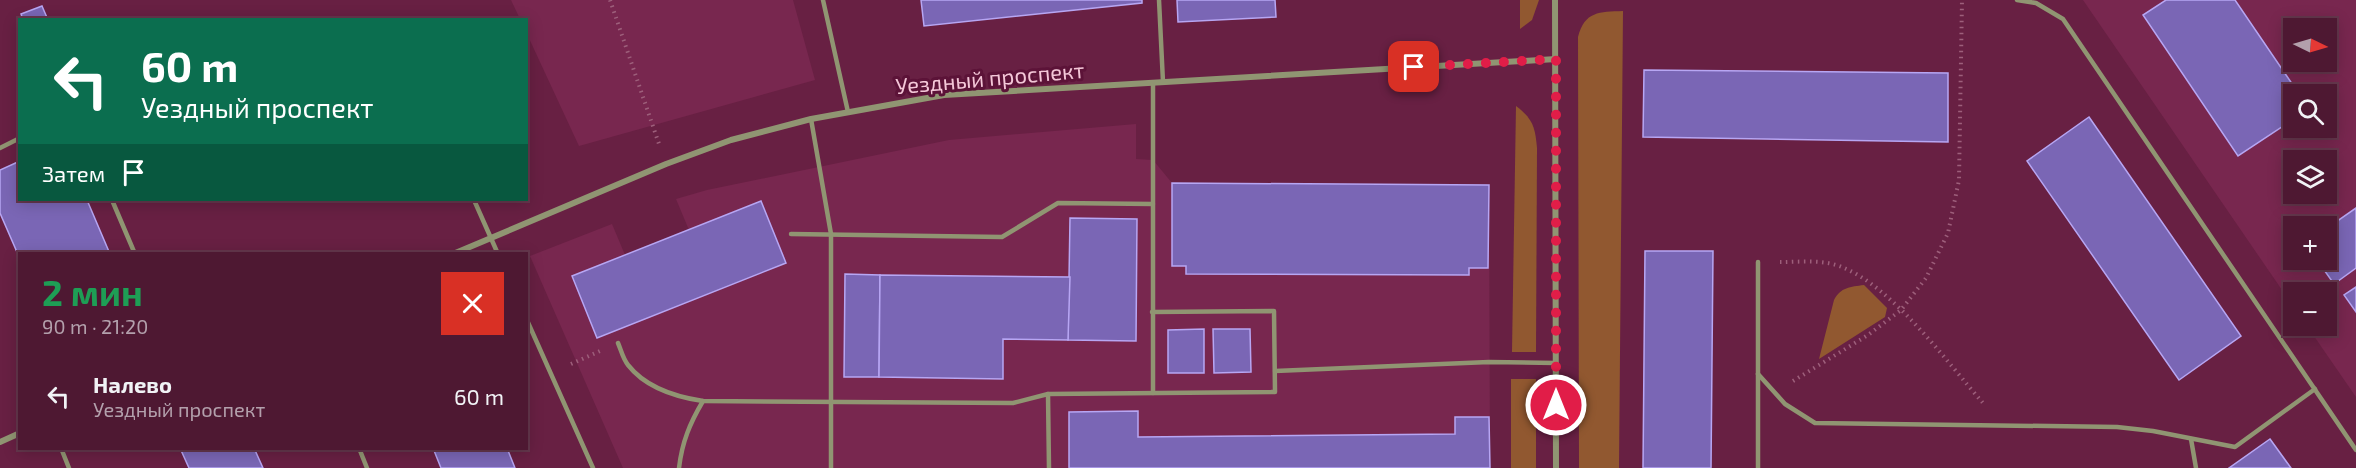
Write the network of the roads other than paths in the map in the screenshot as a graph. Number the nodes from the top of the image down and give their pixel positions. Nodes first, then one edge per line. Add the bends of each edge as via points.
1 (823, 0) edge
2 (1159, 0) edge
3 (1555, 0) edge
4 (2017, 0) edge
5 (1556, 59) junction
6 (1153, 82) junction
7 (1163, 82) junction
8 (848, 112) junction
9 (811, 119) junction
10 (18, 139) edge
11 (0, 148) edge
12 (112, 201) edge
13 (474, 201) edge
14 (1153, 204) junction
15 (791, 234) dead end
16 (831, 234) junction
17 (491, 237) junction
18 (134, 252) edge
19 (457, 252) edge
20 (497, 252) edge
21 (1758, 262) road end
22 (1152, 312) junction
23 (528, 322) edge
24 (618, 343) road end
25 (1556, 363) junction
26 (1275, 371) junction
27 (1758, 374) junction
28 (2315, 390) junction
29 (1153, 393) junction
30 (1048, 394) junction
31 (830, 400) junction
32 (703, 401) junction
33 (18, 434) edge
34 (2191, 439) junction
35 (0, 442) edge
36 (62, 450) edge
37 (360, 450) edge
38 (2356, 450) edge
39 (69, 468) edge
40 (367, 468) edge
41 (593, 468) edge
42 (679, 468) edge
43 (831, 468) edge
44 (1049, 468) edge
45 (1556, 468) edge
46 (1758, 468) edge
47 (2196, 468) edge

1 - 8 lane
2 - 7 lane
3 - 5 street
4 - 28 lane via 2036,3 2063,19
5 - 7 street, Уездный проспект
5 - 25 street
6 - 7 street, Уездный проспект
6 - 8 street, Уездный проспект via 944,95
6 - 14 lane
8 - 9 street, Уездный проспект
9 - 16 lane
9 - 17 street, Уездный проспект via 731,140
10 - 11 lane
12 - 18 lane
13 - 17 lane
14 - 16 lane via 1058,203 1002,237
14 - 22 lane
15 - 16 lane
16 - 31 lane
17 - 19 street, Уездный проспект
17 - 20 lane
21 - 27 lane
22 - 26 lane via 1274,310
22 - 29 lane
23 - 41 lane
24 - 32 lane via 627,364 661,390
25 - 26 lane
25 - 45 street
26 - 29 lane via 1275,392
27 - 34 lane via 1785,404 1815,423 2117,427
27 - 46 lane
28 - 34 lane via 2235,447
28 - 38 lane
29 - 30 lane
30 - 31 lane via 1013,403
30 - 44 lane
31 - 32 lane
31 - 43 lane
32 - 42 lane via 689,423
33 - 35 street
34 - 47 lane
36 - 39 lane
37 - 40 lane

